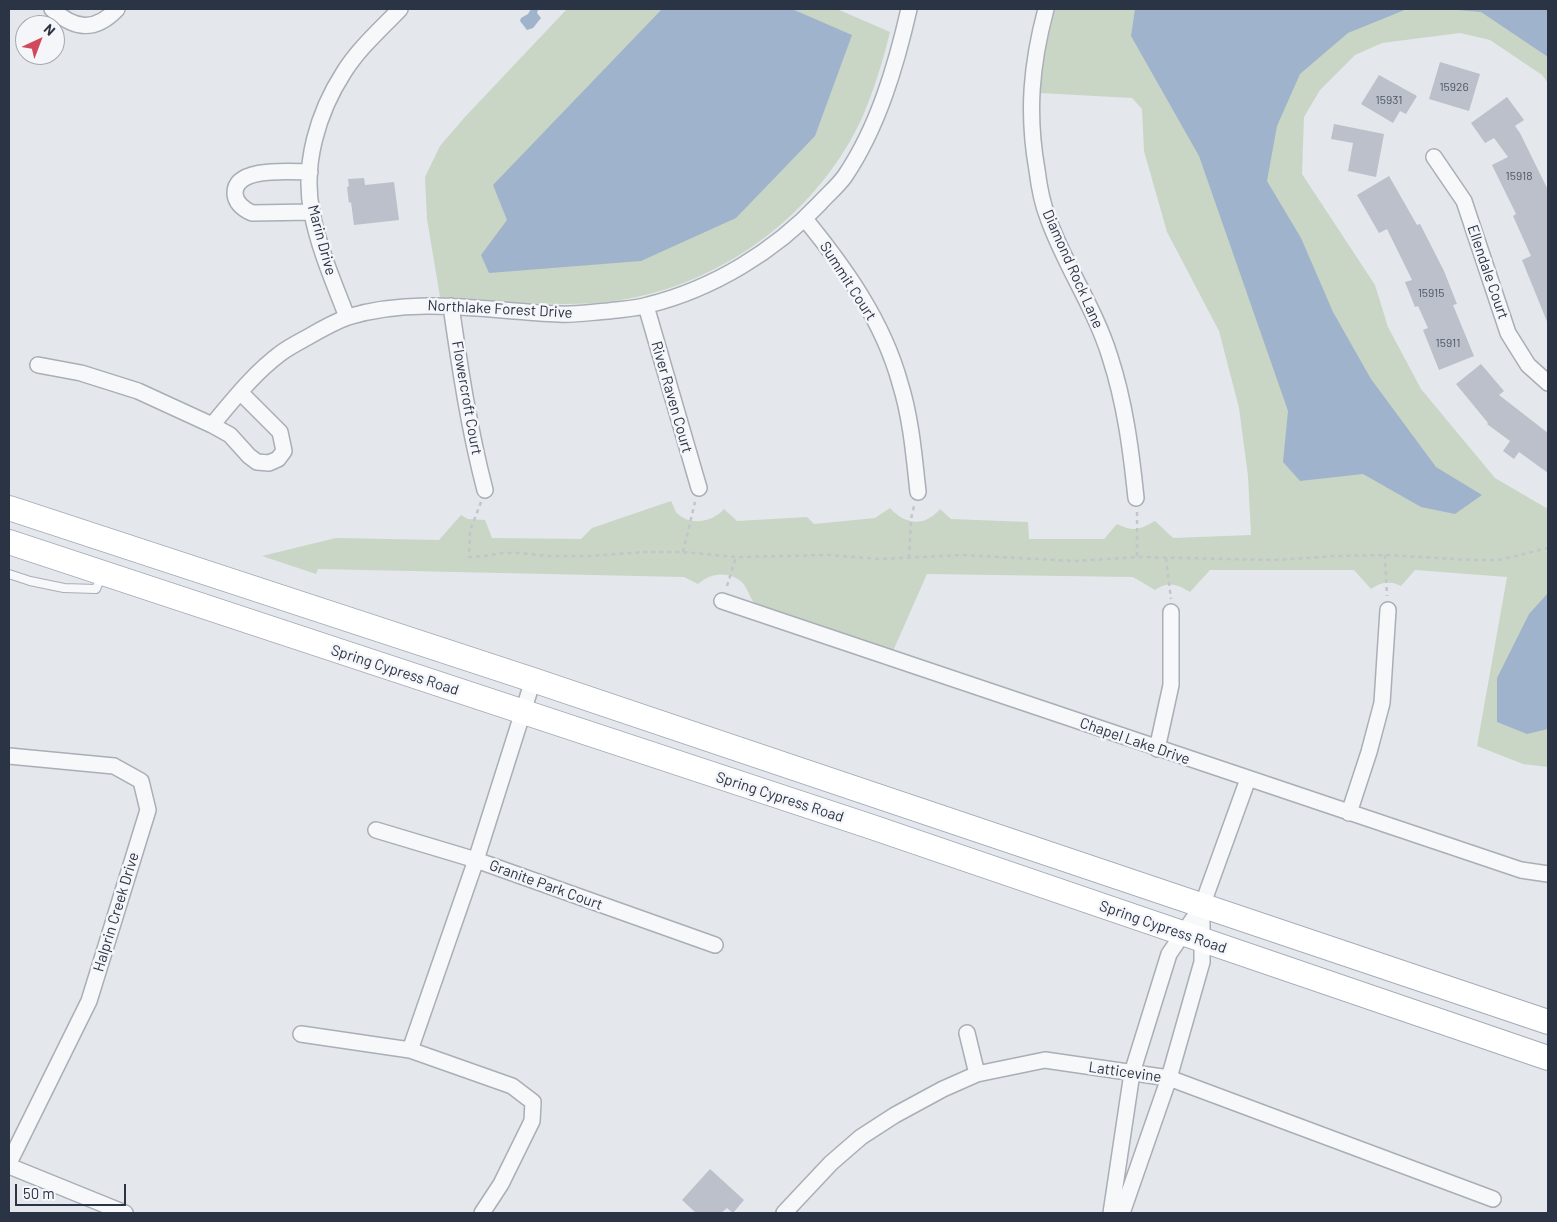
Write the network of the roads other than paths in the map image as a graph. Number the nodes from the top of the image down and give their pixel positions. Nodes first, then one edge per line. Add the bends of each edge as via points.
1 (52, 9) edge
2 (117, 9) edge
3 (400, 9) edge
4 (909, 9) edge
5 (1046, 9) edge
6 (1434, 157) dead end
7 (310, 172) junction
8 (312, 212) junction
9 (805, 219) junction
10 (452, 306) junction
11 (646, 306) junction
12 (347, 318) junction
13 (38, 364) dead end
14 (1548, 383) edge
15 (240, 392) junction
16 (212, 425) junction
17 (698, 488) road end
18 (485, 490) road end
19 (918, 492) road end
20 (1136, 498) road end
21 (9, 508) edge
22 (9, 542) edge
23 (103, 573) junction
24 (9, 574) edge
25 (722, 601) road end
26 (1388, 610) road end
27 (1171, 612) road end
28 (533, 680) junction
29 (523, 712) junction
30 (1157, 748) junction
31 (9, 756) edge
32 (1248, 779) junction
33 (879, 796) junction
34 (1349, 813) junction
35 (869, 826) junction
36 (376, 830) dead end
37 (476, 860) junction
38 (1548, 874) edge
39 (1202, 906) junction
40 (1193, 937) junction
41 (715, 945) dead end
42 (1548, 1022) edge
43 (967, 1033) dead end
44 (301, 1034) dead end
45 (410, 1050) junction
46 (1548, 1058) edge
47 (1132, 1073) junction
48 (977, 1074) junction
49 (1169, 1078) junction
50 (9, 1165) edge
51 (1493, 1199) dead end
52 (125, 1213) edge
53 (482, 1213) edge
54 (784, 1213) edge
55 (1110, 1213) edge
56 (1122, 1213) edge

1 - 2 street via 73,24 87,26 98,24
3 - 7 street, Marin Drive via 360,51 333,91 310,158
4 - 9 street, Northlake Forest Drive via 899,51 872,127 844,177
5 - 20 street, Diamond Rock Lane via 1034,60 1030,107 1039,183 1048,218 1110,356 1124,405
6 - 14 street, Ellendale Court via 1464,201 1508,333 1528,364
7 - 8 street, Marin Drive
7 - 8 street via 255,173 239,182 235,192 237,203 252,213
8 - 12 street, Marin Drive via 326,264
9 - 11 street, Northlake Forest Drive via 772,245 720,277
9 - 19 street, Summit Court via 861,295 891,357 913,442
10 - 11 street, Northlake Forest Drive via 560,314
10 - 12 street, Northlake Forest Drive via 393,308
10 - 18 street, Flowercroft Court via 463,387
11 - 17 street, River Raven Court
12 - 15 street, Northlake Forest Drive via 281,353
13 - 16 street via 113,382
15 - 16 street, Northlake Forest Drive
15 - 16 street via 280,432 284,451 278,459 269,464 257,462 230,435
21 - 28 main road
22 - 23 main road, Spring Cypress Road
23 - 24 lane via 96,589 64,588
23 - 29 main road, Spring Cypress Road
25 - 30 street, Chapel Lake Drive
26 - 34 street via 1382,703
27 - 30 street via 1171,685
28 - 29 street
28 - 33 main road
29 - 35 main road, Spring Cypress Road
29 - 37 street
30 - 32 street, Chapel Lake Drive
31 - 50 street, Halprin Creek Drive via 114,766 142,781 148,810 89,1000
32 - 34 street, Chapel Lake Drive
32 - 39 street
33 - 35 main road
33 - 39 main road
34 - 38 street, Chapel Lake Drive via 1521,870
35 - 40 main road, Spring Cypress Road
36 - 37 street, Granite Park Court
37 - 41 street, Granite Park Court
37 - 45 street
39 - 40 street
39 - 42 main road
40 - 46 main road, Spring Cypress Road
40 - 47 street via 1169,954
40 - 49 street via 1202,962
43 - 48 street
44 - 45 street
45 - 53 street via 512,1086 533,1102 532,1121 501,1184
47 - 48 street, Latticevine via 1045,1060
47 - 49 street, Latticevine
47 - 55 street
48 - 54 street, Latticevine via 942,1089 861,1138 831,1163
49 - 51 street, Latticevine
49 - 56 street
50 - 52 street

